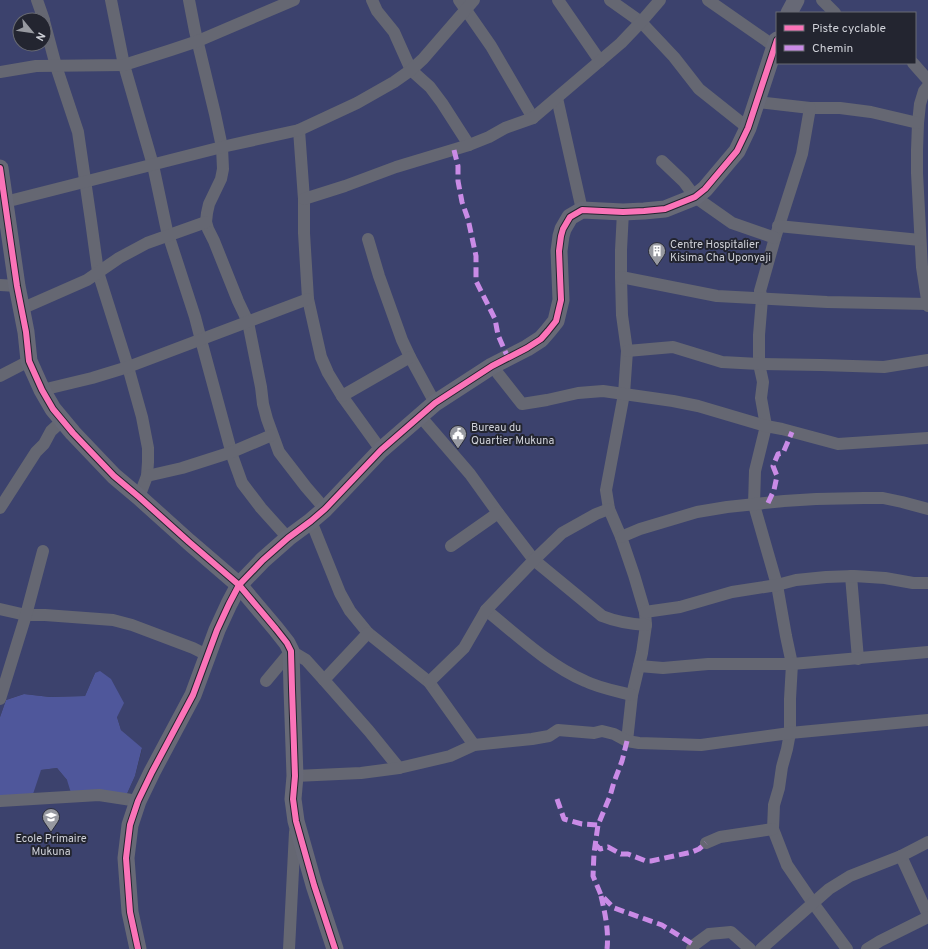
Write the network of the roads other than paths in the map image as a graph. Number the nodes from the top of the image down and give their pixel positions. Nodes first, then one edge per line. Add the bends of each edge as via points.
1 (37, 0) edge
2 (111, 0) edge
3 (189, 0) edge
4 (294, 0) edge
5 (372, 0) edge
6 (474, 0) edge
7 (558, 0) edge
8 (610, 0) edge
9 (660, 0) edge
10 (708, 0) edge
11 (796, 0) edge
12 (822, 0) edge
13 (462, 5) edge
14 (41, 12) edge
15 (790, 12) edge
16 (834, 12) edge
17 (641, 22) junction
18 (198, 41) junction
19 (776, 43) edge
20 (52, 51) edge
21 (600, 61) junction
22 (915, 64) edge
23 (124, 65) junction
24 (56, 66) junction
25 (411, 70) junction
26 (0, 72) edge
27 (928, 80) edge
28 (928, 86) edge
29 (557, 98) junction
30 (757, 102) junction
31 (810, 108) junction
32 (533, 118) junction
33 (918, 123) junction
34 (748, 128) junction
35 (299, 130) junction
36 (469, 145) junction
37 (222, 147) junction
38 (662, 161) dead end
39 (153, 165) junction
40 (0, 168) edge
41 (85, 182) junction
42 (695, 197) junction
43 (304, 198) junction
44 (5, 202) junction
45 (582, 210) junction
46 (623, 212) junction
47 (206, 222) junction
48 (778, 226) junction
49 (168, 236) junction
50 (923, 237) edge
51 (775, 238) junction
52 (368, 239) dead end
53 (98, 272) junction
54 (620, 277) junction
55 (0, 286) edge
56 (18, 286) junction
57 (308, 299) junction
58 (762, 299) junction
59 (928, 305) edge
60 (21, 309) junction
61 (248, 322) junction
62 (201, 340) junction
63 (627, 351) junction
64 (410, 357) junction
65 (928, 360) edge
66 (29, 361) junction
67 (759, 364) junction
68 (492, 366) junction
69 (128, 367) junction
70 (0, 376) edge
71 (42, 390) junction
72 (624, 394) junction
73 (342, 396) junction
74 (435, 403) junction
75 (420, 416) junction
76 (62, 420) junction
77 (766, 426) junction
78 (272, 435) junction
79 (928, 438) edge
80 (381, 450) junction
81 (232, 452) junction
82 (147, 476) junction
83 (139, 496) junction
84 (754, 505) junction
85 (0, 508) edge
86 (608, 508) junction
87 (325, 509) junction
88 (928, 509) edge
89 (498, 513) junction
90 (311, 521) junction
91 (621, 537) junction
92 (288, 538) junction
93 (451, 546) dead end
94 (43, 550) dead end
95 (534, 560) junction
96 (851, 576) junction
97 (928, 583) edge
98 (240, 585) junction
99 (777, 585) junction
100 (0, 609) edge
101 (486, 610) junction
102 (645, 612) junction
103 (26, 615) junction
104 (646, 625) junction
105 (368, 632) junction
106 (291, 651) junction
107 (928, 652) edge
108 (207, 655) junction
109 (858, 659) junction
110 (792, 664) junction
111 (639, 666) junction
112 (324, 680) junction
113 (266, 681) dead end
114 (429, 682) junction
115 (632, 695) junction
116 (0, 699) edge
117 (928, 720) edge
118 (790, 733) junction
119 (627, 741) junction
120 (474, 745) junction
121 (399, 768) junction
122 (295, 776) junction
123 (0, 801) edge
124 (138, 801) junction
125 (296, 821) junction
126 (773, 829) junction
127 (928, 842) edge
128 (706, 843) dead end
129 (900, 856) junction
130 (813, 903) junction
131 (928, 916) edge
132 (138, 949) edge
133 (289, 949) edge
134 (335, 949) edge
135 (692, 949) edge
136 (750, 949) edge
137 (761, 949) edge
138 (847, 949) edge
139 (867, 949) edge

1 - 14 street
2 - 23 street
3 - 18 street
4 - 18 street
5 - 25 street via 377,11 394,32
6 - 13 street
7 - 21 street
8 - 17 street
9 - 17 street
10 - 19 street
11 - 15 street
12 - 16 street
13 - 25 street via 423,59
13 - 32 street via 491,46
17 - 21 street
17 - 34 street via 699,88
18 - 23 street
18 - 37 street
19 - 30 street
20 - 24 street
21 - 29 street
22 - 27 street
23 - 24 street
23 - 39 street
24 - 26 street via 36,66
24 - 41 street via 78,132
25 - 35 street via 357,103
25 - 36 street via 442,103
28 - 33 street via 920,104
29 - 32 street
29 - 45 street
30 - 31 street
30 - 34 street
31 - 33 street via 863,111
31 - 48 street via 802,154
32 - 36 street
33 - 50 street via 916,173
34 - 42 street via 737,151
35 - 37 street
35 - 43 street
36 - 43 street
37 - 39 street
37 - 47 street via 221,179 209,204
38 - 42 street via 684,182
39 - 41 street
39 - 49 street
40 - 44 street
41 - 44 street
41 - 53 street
42 - 46 street via 665,209
42 - 51 street via 732,223
43 - 57 street
44 - 56 street
45 - 46 street
45 - 68 street via 570,217 561,236 561,300 556,321 541,339
46 - 54 street
47 - 49 street
47 - 61 street
48 - 50 street
48 - 51 street
49 - 53 street via 147,243
49 - 62 street
50 - 59 street via 922,267
51 - 58 street via 760,290
52 - 64 street via 379,276
53 - 60 street via 87,280
53 - 69 street
54 - 58 street via 717,296
54 - 63 street
55 - 56 street
56 - 60 street
57 - 61 street
57 - 73 street via 321,357
58 - 59 street
58 - 67 street
60 - 66 street
61 - 62 street
61 - 78 street via 263,404
62 - 69 street
62 - 81 street
63 - 67 street via 673,348 722,362
63 - 72 street
64 - 73 street
64 - 74 street
65 - 67 street via 884,367
66 - 70 street
66 - 71 street
67 - 77 street
68 - 72 street via 522,404 578,393 603,391
68 - 74 street
69 - 71 street
69 - 82 street via 148,448
71 - 76 street
72 - 77 street via 673,400
72 - 86 street via 606,490
73 - 80 street
74 - 75 street
75 - 80 street
75 - 89 street via 470,474
76 - 83 street via 114,476
76 - 85 street via 36,452
77 - 79 street via 838,444
77 - 84 street via 755,471
78 - 81 street
78 - 87 street via 279,452
80 - 87 street
81 - 82 street
81 - 92 street via 242,483
82 - 83 street
83 - 98 street
84 - 88 street via 808,500 883,498
84 - 91 street via 697,512
84 - 99 street
86 - 91 street
86 - 95 street via 562,533
87 - 90 street
89 - 93 street
89 - 95 street
90 - 92 street
90 - 105 street via 340,593 350,611
91 - 102 street
92 - 98 street
94 - 103 street
95 - 101 street
95 - 104 street via 602,616 615,622
96 - 97 street
96 - 99 street via 811,578
96 - 109 street
98 - 106 street
98 - 108 street
99 - 102 street via 732,592 680,607
99 - 110 street
100 - 103 street
101 - 114 street via 464,648
101 - 115 street via 548,660 574,676 596,686
102 - 104 street
103 - 108 street via 113,620
103 - 116 street
104 - 111 street
105 - 112 street
105 - 114 street
106 - 112 street via 306,660
106 - 113 street
106 - 122 street
107 - 109 street
108 - 124 street via 193,694
109 - 110 street
110 - 111 street via 708,664 663,668
110 - 118 street
111 - 115 street
112 - 121 street
114 - 120 street
115 - 119 street
117 - 118 street
118 - 119 street via 700,745
118 - 126 street via 774,805
119 - 120 street via 602,731 558,730 549,736 538,738
120 - 121 street via 450,756
121 - 122 street
122 - 125 street via 293,799
123 - 124 street via 99,796
124 - 132 street via 130,825 126,858 130,912
125 - 133 street
125 - 134 street
126 - 128 street via 720,837
126 - 130 street via 787,865
127 - 129 street
129 - 130 street via 850,876
129 - 131 street
130 - 137 street
130 - 138 street
131 - 139 street
135 - 136 street via 709,934 731,932

